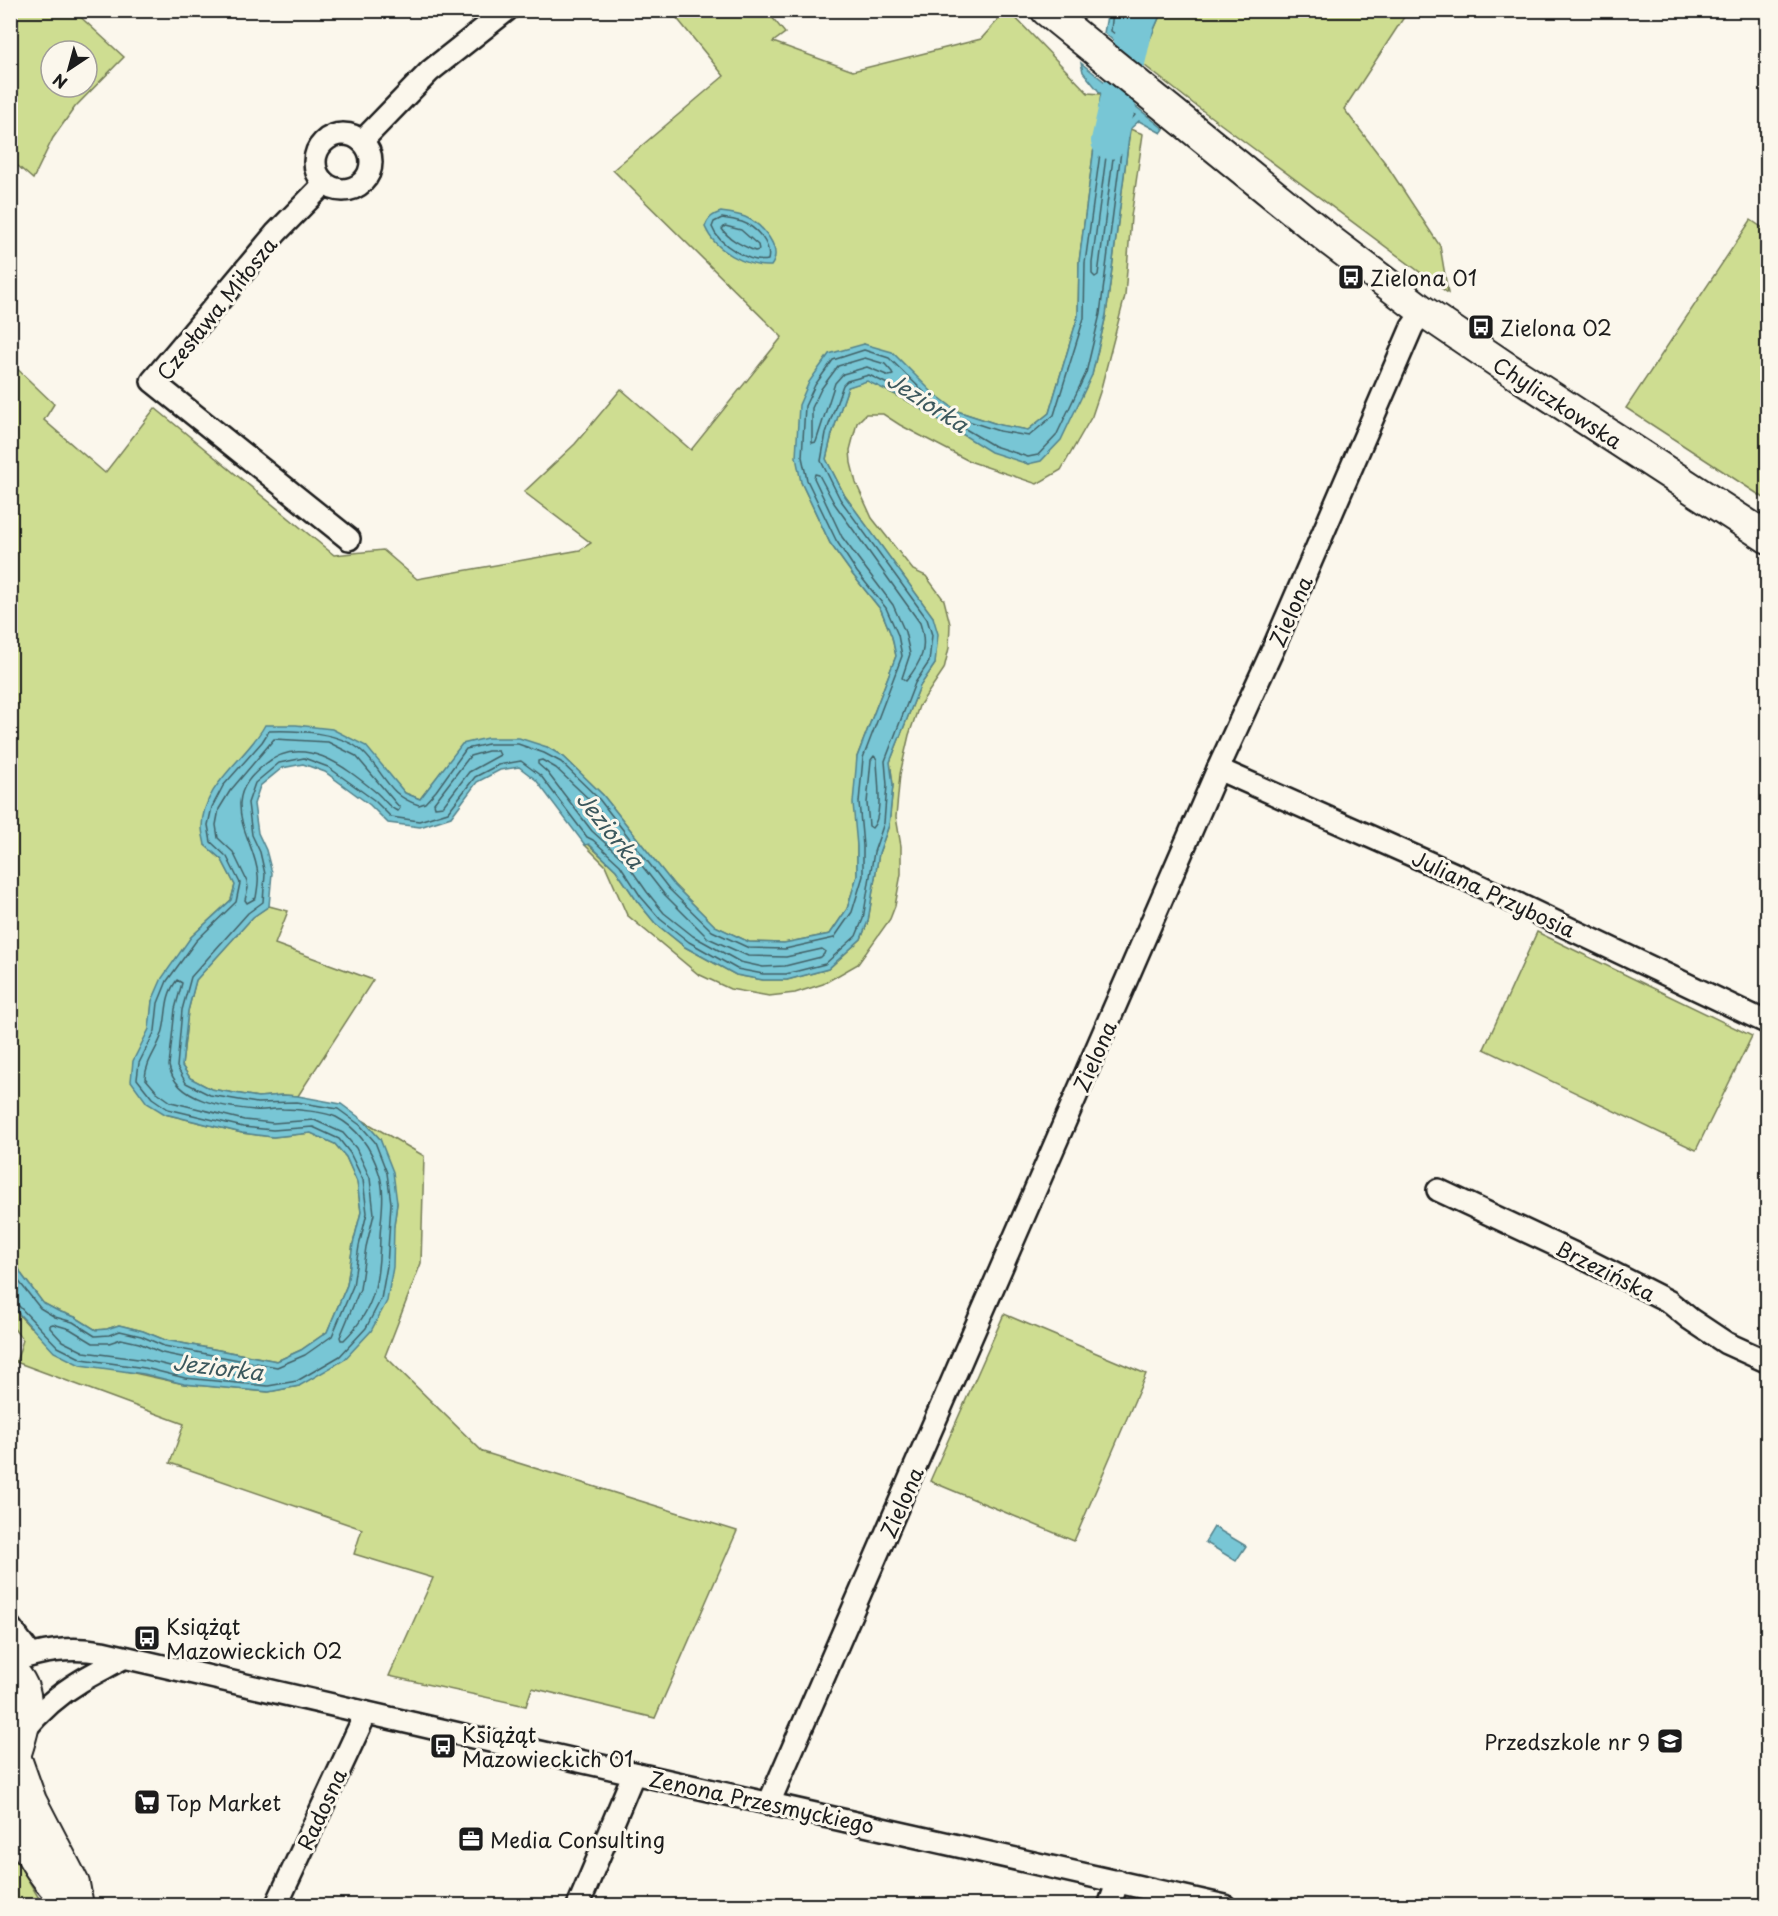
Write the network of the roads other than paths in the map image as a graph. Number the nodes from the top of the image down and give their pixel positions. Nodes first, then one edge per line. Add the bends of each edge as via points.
1 (507, 10) edge
2 (1046, 10) edge
3 (362, 141) junction
4 (324, 184) junction
5 (1423, 311) junction
6 (1767, 538) edge
7 (349, 539) dead end
8 (1219, 767) junction
9 (1767, 1023) edge
10 (1438, 1190) dead end
11 (1767, 1362) edge
12 (10, 1627) edge
13 (123, 1658) junction
14 (10, 1662) edge
15 (21, 1663) edge
16 (366, 1713) junction
17 (16, 1749) edge
18 (634, 1773) junction
19 (769, 1803) junction
20 (10, 1815) edge
21 (1118, 1881) junction
22 (77, 1905) edge
23 (276, 1905) edge
24 (578, 1905) edge
25 (1109, 1905) edge
26 (1225, 1905) edge

1 - 3 street via 430,71
2 - 5 street, Chyliczkowska
3 - 4 street via 371,158 365,180 342,191
3 - 4 street via 336,134 321,143 314,160
4 - 7 street, Czesława Miłosza via 276,232 152,381
5 - 6 street, Chyliczkowska
5 - 8 street, Zielona via 1412,327
8 - 9 street, Juliana Przybosia
8 - 19 street, Zielona
10 - 11 street, Brzezińska via 1668,1301 1726,1343
12 - 15 street
13 - 15 street, Zenona Przesmyckiego via 65,1648
13 - 16 street, Zenona Przesmyckiego
13 - 17 street via 58,1697 32,1720
14 - 15 street, Zenona Przesmyckiego
15 - 17 street via 16,1675 25,1694 26,1714
16 - 18 street, Zenona Przesmyckiego
16 - 23 street, Radosna
17 - 22 street via 31,1801 74,1884
18 - 19 street, Zenona Przesmyckiego
18 - 24 street
19 - 21 street, Zenona Przesmyckiego
20 - 22 street via 50,1884
21 - 25 street
21 - 26 street, Zenona Przesmyckiego

